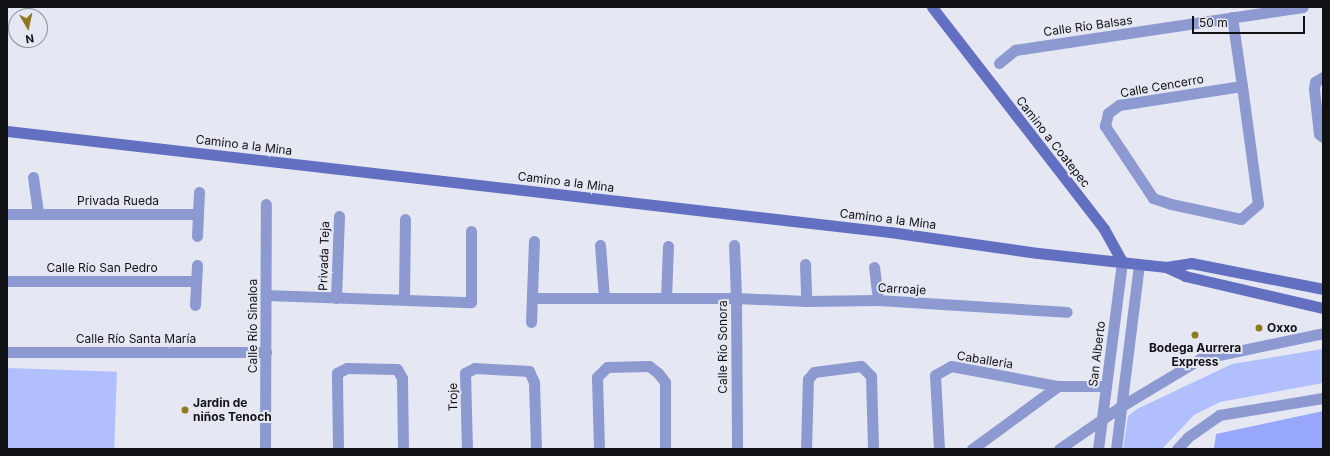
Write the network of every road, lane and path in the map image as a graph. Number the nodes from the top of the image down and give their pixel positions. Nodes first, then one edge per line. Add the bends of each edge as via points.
1 (1303, 7) edge
2 (934, 8) edge
3 (1232, 17) junction
4 (999, 63) dead end
5 (1319, 80) edge
6 (1242, 86) junction
7 (7, 131) edge
8 (1323, 137) edge
9 (33, 177) dead end
10 (199, 192) dead end
11 (266, 204) dead end
12 (7, 214) edge
13 (38, 214) junction
14 (198, 214) junction
15 (339, 216) dead end
16 (405, 219) dead end
17 (471, 231) dead end
18 (198, 236) dead end
19 (534, 241) dead end
20 (600, 245) dead end
21 (734, 245) dead end
22 (668, 246) dead end
23 (1122, 262) junction
24 (805, 264) dead end
25 (1139, 264) junction
26 (198, 265) dead end
27 (874, 267) dead end
28 (1166, 267) junction
29 (7, 281) edge
30 (196, 281) junction
31 (1323, 289) edge
32 (266, 296) junction
33 (336, 298) junction
34 (533, 298) junction
35 (604, 298) junction
36 (666, 298) junction
37 (736, 298) junction
38 (404, 299) junction
39 (878, 300) junction
40 (806, 301) junction
41 (195, 305) dead end
42 (1323, 308) edge
43 (1067, 312) dead end
44 (532, 322) dead end
45 (1323, 333) edge
46 (7, 352) edge
47 (266, 352) junction
48 (1058, 386) junction
49 (1106, 386) junction
50 (1323, 398) edge
51 (1120, 407) junction
52 (1102, 421) junction
53 (265, 449) edge
54 (338, 449) edge
55 (403, 449) edge
56 (467, 449) edge
57 (536, 449) edge
58 (599, 449) edge
59 (665, 449) edge
60 (736, 449) edge
61 (806, 449) edge
62 (873, 449) edge
63 (939, 449) edge
64 (972, 449) edge
65 (1059, 449) edge
66 (1098, 449) edge
67 (1116, 449) edge
68 (1177, 449) edge

1 - 3 street, Calle Río Balsas
2 - 23 main road, Camino a Coatepec via 1104,228
3 - 4 street, Calle Río Balsas via 1015,50
3 - 6 street, Calle Cencerro
5 - 8 street via 1314,89 1319,134
6 - 6 street, Calle Cencerro via 1258,204 1241,219 1153,198 1105,126 1108,113 1118,105
7 - 23 main road, Camino a la Mina via 890,232
9 - 13 street
10 - 14 street
11 - 32 street, Calle Río Sinaloa
12 - 13 street, Privada Rueda
13 - 14 street, Privada Rueda
14 - 18 street
15 - 33 street, Privada Teja
16 - 38 street
17 - 38 street, Privada Teja via 471,302
19 - 34 street
20 - 35 street
21 - 37 street, Calle Río Sonora
22 - 36 street
23 - 25 main road
23 - 49 street, San Alberto
24 - 40 street
25 - 28 main road
25 - 51 street
26 - 30 street
27 - 39 street
28 - 31 main road via 1191,263
28 - 42 main road via 1185,276
29 - 30 street, Calle Río San Pedro
30 - 41 street
32 - 33 street, Privada Teja
32 - 47 street, Calle Río Sinaloa
33 - 38 street, Privada Teja
34 - 35 street, Carroaje
34 - 44 street
35 - 36 street, Carroaje
36 - 37 street, Carroaje
37 - 40 street, Carroaje
37 - 60 street, Calle Río Sonora
39 - 40 street, Carroaje
39 - 43 street, Carroaje
45 - 51 street via 1200,359
46 - 47 street, Calle Río Santa María
47 - 53 street, Calle Río Sinaloa
48 - 49 street, Caballeria
48 - 63 street, Caballeria via 951,366 935,375
48 - 64 street
49 - 52 street, San Alberto
50 - 68 street via 1219,415 1188,437
51 - 52 street
51 - 67 street
52 - 65 street
52 - 66 street, San Alberto
54 - 55 street via 337,373 347,368 396,369 402,378
56 - 57 street, Troje via 465,374 475,368 529,371 534,382
58 - 59 street via 597,377 607,367 649,366 665,382
61 - 62 street via 808,379 814,372 861,366 871,376

